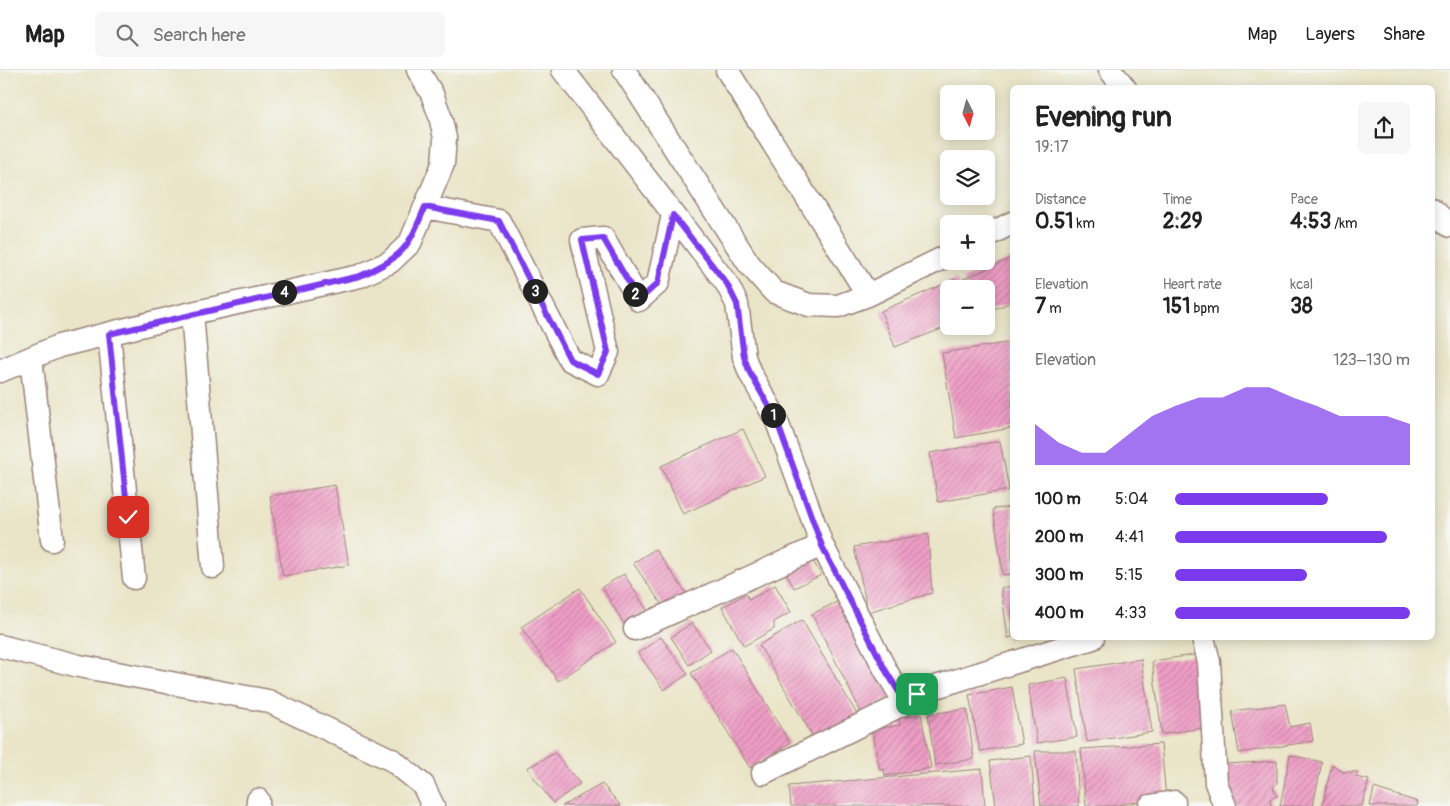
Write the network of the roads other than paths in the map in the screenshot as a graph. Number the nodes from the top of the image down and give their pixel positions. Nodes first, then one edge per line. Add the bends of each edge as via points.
1 (418, 70) edge
2 (563, 70) edge
3 (624, 70) edge
4 (727, 70) edge
5 (1110, 70) edge
6 (1122, 85) edge
7 (425, 207) junction
8 (1435, 212) edge
9 (673, 215) junction
10 (1010, 224) edge
11 (1450, 226) edge
12 (995, 232) edge
13 (940, 259) edge
14 (868, 295) junction
15 (192, 313) junction
16 (109, 334) junction
17 (31, 358) junction
18 (0, 371) edge
19 (52, 540) dead end
20 (822, 546) junction
21 (213, 567) dead end
22 (134, 578) dead end
23 (635, 629) dead end
24 (1204, 640) edge
25 (1068, 641) edge
26 (0, 646) edge
27 (905, 702) junction
28 (763, 773) dead end
29 (1178, 805) edge
30 (433, 806) edge
31 (1150, 806) edge
32 (1225, 806) edge

1 - 7 street via 432,94 445,138 444,164
2 - 9 street
3 - 14 street via 749,264 774,292 809,305 838,306
4 - 14 street
5 - 6 street
7 - 9 street via 499,221 570,360 598,374 608,352 582,240 603,238 639,300 658,283
7 - 15 street via 410,243 390,262 360,276
8 - 11 street
9 - 20 street via 727,284 737,304 744,357 776,419
10 - 12 street
13 - 14 street
15 - 16 street
15 - 21 street
16 - 17 street via 59,346
16 - 22 street
17 - 18 street
17 - 19 street
20 - 23 street
20 - 27 street
24 - 32 street via 1209,662 1216,783
25 - 27 street via 926,690
26 - 30 street via 79,666 268,701 392,760 423,785
27 - 28 street
29 - 31 street

